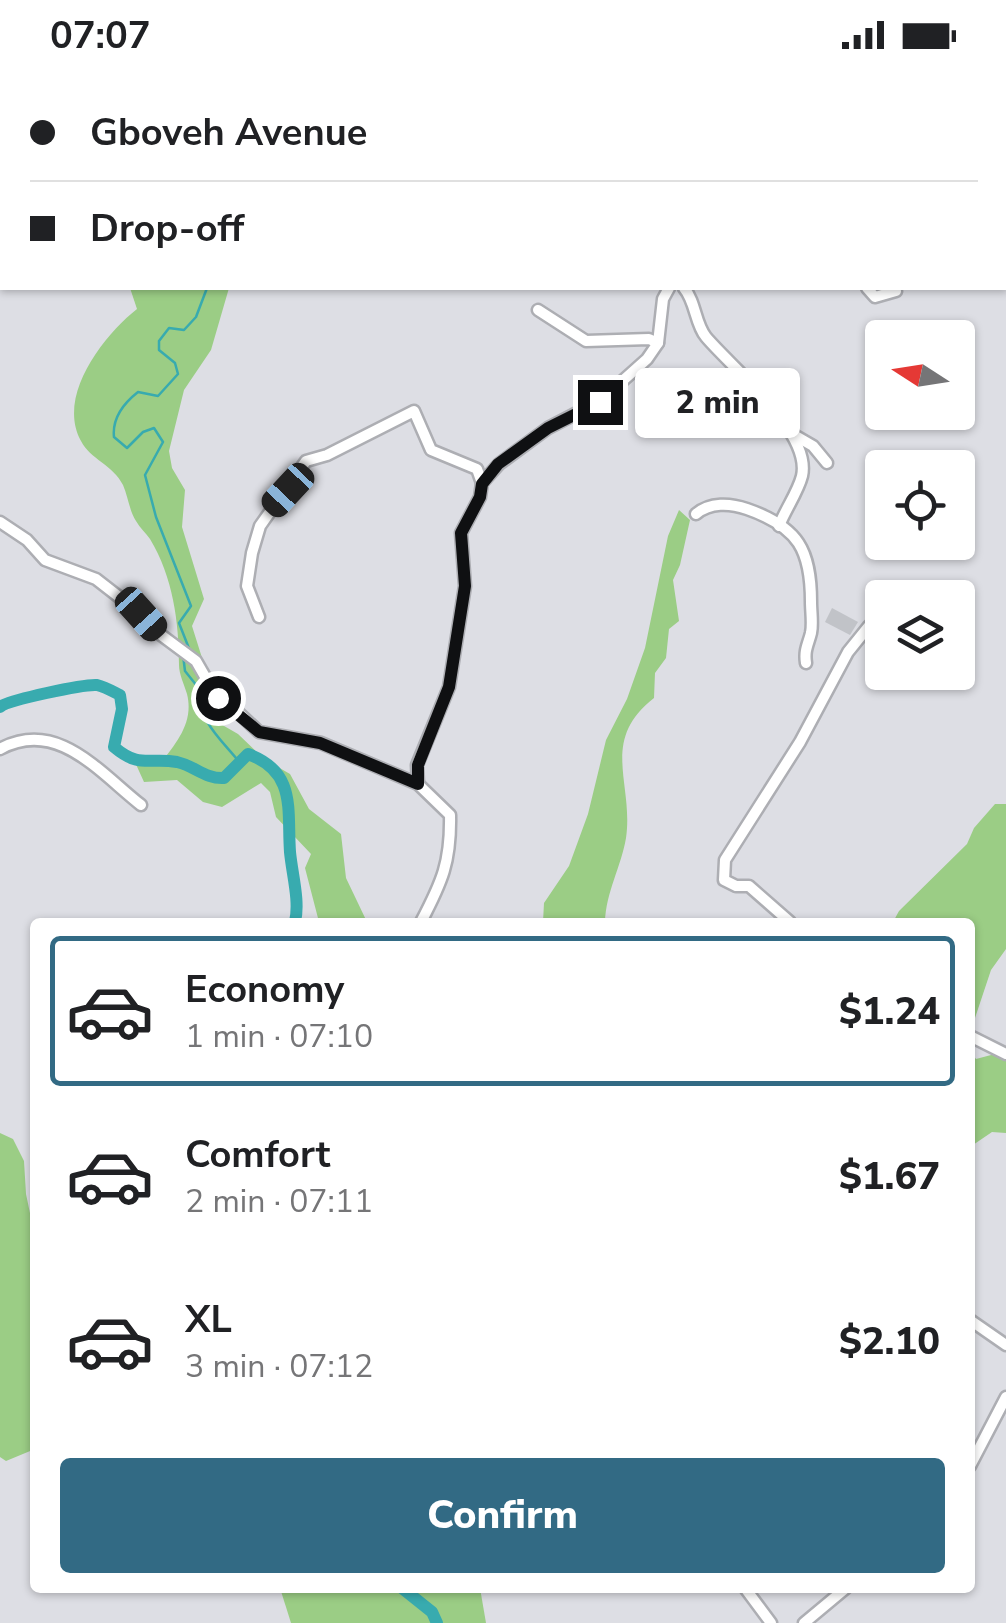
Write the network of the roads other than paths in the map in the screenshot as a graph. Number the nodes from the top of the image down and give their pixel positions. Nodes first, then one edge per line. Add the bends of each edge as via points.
1 (668, 290) edge
2 (686, 290) edge
3 (869, 290) edge
4 (896, 290) dead end
5 (538, 310) dead end
6 (658, 343) junction
7 (793, 434) junction
8 (827, 463) dead end
9 (482, 484) junction
10 (696, 514) dead end
11 (0, 522) edge
12 (778, 526) junction
13 (259, 617) dead end
14 (865, 630) edge
15 (806, 663) dead end
16 (0, 750) edge
17 (418, 784) junction
18 (141, 806) dead end
19 (423, 918) edge
20 (785, 918) edge
21 (975, 1038) edge
22 (1006, 1054) edge
23 (975, 1323) edge
24 (1006, 1345) edge
25 (1006, 1397) edge
26 (975, 1456) edge
27 (749, 1593) edge
28 (840, 1593) edge
29 (772, 1623) edge
30 (804, 1623) edge

1 - 6 street
2 - 7 street via 704,335
3 - 4 street via 875,297
5 - 6 street via 586,341
6 - 9 street via 600,402 548,428
7 - 8 street
7 - 12 street via 802,478
9 - 13 street via 478,469 430,450 414,411 306,461 260,526 247,586
9 - 17 street via 461,533 465,586 449,687 418,765
10 - 12 street via 705,506 731,506
11 - 17 street via 45,560 96,579 141,614 196,661 219,700 259,732 320,743
12 - 15 street via 808,556
14 - 20 street via 725,860 724,880 749,886
16 - 18 street via 26,739 64,744
17 - 19 street via 450,816 450,860
21 - 22 street
23 - 24 street
25 - 26 street
27 - 29 street
28 - 30 street

